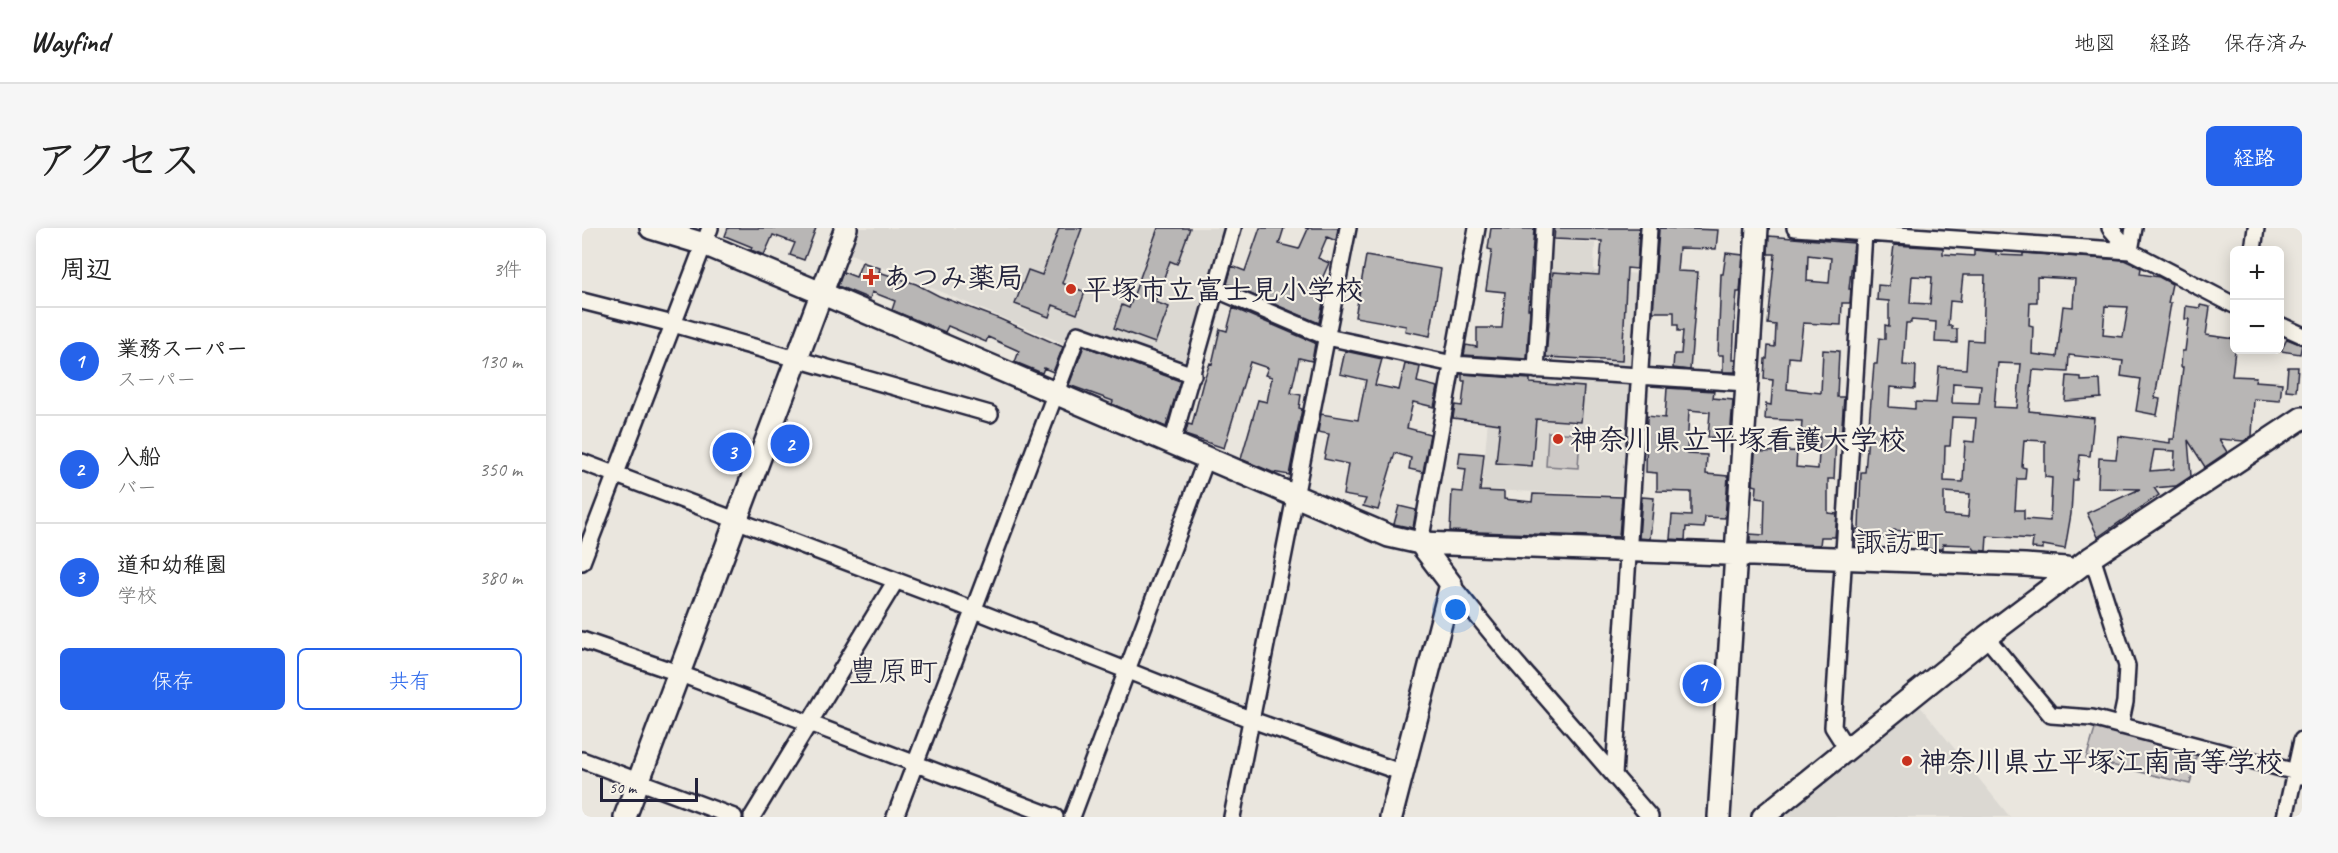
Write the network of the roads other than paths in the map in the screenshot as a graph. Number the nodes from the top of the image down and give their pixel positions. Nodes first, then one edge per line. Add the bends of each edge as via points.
1 (651, 228) edge
2 (846, 228) edge
3 (1233, 228) edge
4 (1348, 228) edge
5 (1477, 228) edge
6 (1544, 228) edge
7 (1649, 228) edge
8 (1757, 228) edge
9 (1795, 228) edge
10 (2110, 228) edge
11 (2134, 228) edge
12 (2256, 228) edge
13 (1864, 233) junction
14 (707, 236) edge
15 (2254, 246) edge
16 (2130, 251) junction
17 (1215, 289) junction
18 (821, 293) junction
19 (582, 301) edge
20 (2230, 302) edge
21 (673, 324) junction
22 (2284, 327) edge
23 (2302, 334) edge
24 (1327, 337) junction
25 (797, 360) junction
26 (1453, 364) junction
27 (1536, 370) junction
28 (1193, 375) junction
29 (1639, 377) junction
30 (1747, 383) junction
31 (1056, 394) junction
32 (990, 414) dead end
33 (2302, 418) edge
34 (1172, 443) junction
35 (1207, 458) junction
36 (582, 462) edge
37 (615, 475) junction
38 (1296, 497) junction
39 (736, 520) junction
40 (1420, 543) junction
41 (1628, 550) junction
42 (1736, 554) junction
43 (2092, 557) junction
44 (1843, 558) junction
45 (582, 562) edge
46 (2074, 570) junction
47 (895, 582) junction
48 (1451, 584) junction
49 (974, 610) junction
50 (1986, 637) junction
51 (582, 640) edge
52 (1126, 671) junction
53 (678, 673) junction
54 (1252, 720) junction
55 (809, 723) junction
56 (2120, 726) junction
57 (2302, 740) edge
58 (1847, 749) junction
59 (582, 760) edge
60 (915, 764) junction
61 (1403, 773) junction
62 (2299, 774) edge
63 (1614, 775) junction
64 (638, 781) junction
65 (625, 817) edge
66 (734, 817) edge
67 (752, 817) edge
68 (895, 817) edge
69 (1055, 817) edge
70 (1072, 817) edge
71 (1232, 817) edge
72 (1391, 817) edge
73 (1650, 817) edge
74 (1719, 817) edge
75 (1763, 817) edge
76 (2285, 817) edge

1 - 14 street
2 - 18 street
3 - 17 street
4 - 24 street
5 - 26 street
6 - 27 street
7 - 29 street
8 - 30 street
9 - 13 street
10 - 16 street
11 - 16 street
12 - 15 street
13 - 16 street
13 - 44 street
14 - 18 street
14 - 21 street
16 - 20 street
17 - 24 street
17 - 28 street
18 - 25 street
18 - 31 street
19 - 21 street
21 - 25 street
21 - 37 street
22 - 23 street
24 - 26 street
24 - 38 street
25 - 32 street
25 - 39 street
26 - 27 street
26 - 40 street
27 - 29 street
28 - 31 street via 1078,334
28 - 34 street
29 - 30 street
29 - 41 street
30 - 42 street
31 - 34 street
31 - 49 street
33 - 43 street
34 - 35 street
35 - 38 street
35 - 52 street
36 - 37 street
37 - 39 street
37 - 45 street
38 - 40 street via 1389,536
38 - 54 street
39 - 47 street
39 - 53 street
40 - 41 street
40 - 48 street
41 - 42 street
41 - 63 street
42 - 44 street
42 - 74 street
43 - 46 street
43 - 56 street via 2127,666
44 - 46 street
44 - 58 street via 1833,728
46 - 50 street
47 - 49 street
47 - 55 street
48 - 61 street
48 - 63 street
49 - 52 street
49 - 60 street
50 - 56 street via 2051,715 2092,718
50 - 58 street
51 - 53 street
52 - 54 street
52 - 70 street
53 - 55 street
53 - 64 street
54 - 61 street
54 - 71 street
55 - 60 street
55 - 67 street
56 - 62 street
57 - 62 street
58 - 75 street
59 - 64 street
60 - 68 street
60 - 69 street
61 - 72 street
62 - 76 street
63 - 73 street
64 - 65 street
64 - 66 street

